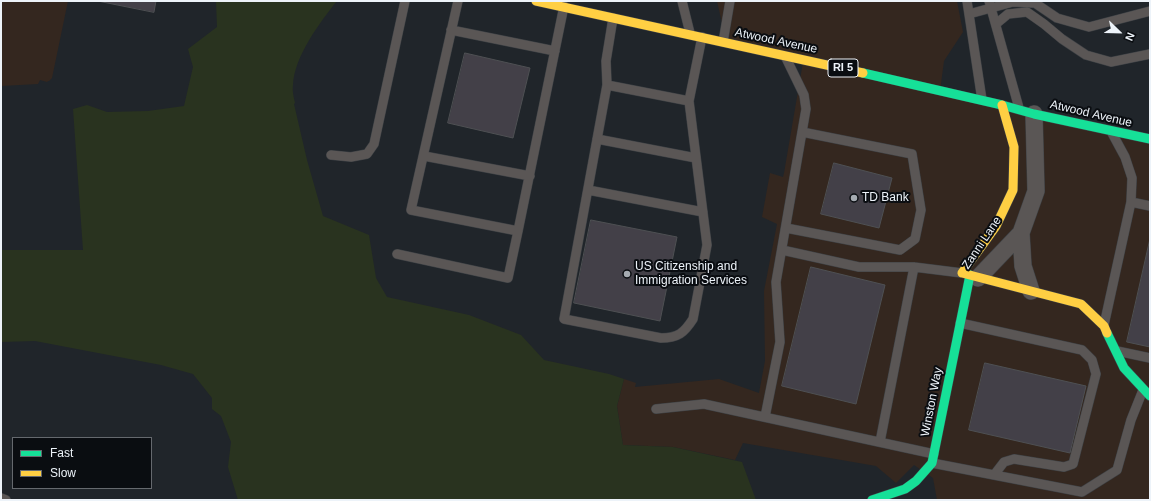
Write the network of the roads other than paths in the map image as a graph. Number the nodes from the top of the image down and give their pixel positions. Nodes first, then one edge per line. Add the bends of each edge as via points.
1 (405, 1) edge
2 (458, 1) edge
3 (536, 1) edge
4 (682, 1) edge
5 (730, 1) edge
6 (967, 1) edge
7 (563, 4) edge
8 (990, 4) edge
9 (1150, 11) edge
10 (969, 14) junction
11 (612, 18) junction
12 (996, 24) junction
13 (451, 30) junction
14 (690, 35) junction
15 (702, 37) junction
16 (722, 42) junction
17 (555, 51) junction
18 (1150, 54) edge
19 (785, 56) junction
20 (607, 85) junction
21 (688, 101) junction
22 (982, 101) junction
23 (1002, 105) junction
24 (1027, 112) junction
25 (1111, 131) junction
26 (802, 132) junction
27 (597, 139) junction
28 (1150, 139) edge
29 (331, 155) dead end
30 (424, 156) junction
31 (696, 158) junction
32 (530, 176) junction
33 (588, 190) junction
34 (1131, 202) junction
35 (1150, 206) edge
36 (703, 212) junction
37 (786, 228) junction
38 (518, 231) junction
39 (1021, 233) junction
40 (782, 250) junction
41 (397, 254) dead end
42 (914, 267) junction
43 (970, 275) junction
44 (1031, 291) junction
45 (960, 323) junction
46 (1104, 326) junction
47 (1116, 351) junction
48 (1150, 358) edge
49 (1147, 393) edge
50 (656, 409) dead end
51 (765, 418) junction
52 (880, 442) junction
53 (934, 454) junction
54 (932, 463) junction
55 (994, 475) junction
56 (1, 498) edge
57 (6, 500) edge
58 (872, 500) edge

1 - 29 lane via 374,144 367,154 351,157
2 - 13 lane
3 - 7 street, Atwood Avenue / RI 5
4 - 14 lane
5 - 16 lane
6 - 10 lane
7 - 11 street, Atwood Avenue / RI 5
7 - 17 lane
8 - 9 lane via 1035,3 1057,18 1089,27
8 - 10 lane
8 - 12 lane
10 - 22 lane
11 - 14 street, Atwood Avenue / RI 5
11 - 20 lane via 606,61
12 - 18 lane via 1008,14 1027,12 1086,55 1111,62
12 - 24 lane
13 - 17 lane
13 - 30 lane
14 - 15 street, Atwood Avenue / RI 5
15 - 16 street, Atwood Avenue / RI 5
15 - 21 lane
16 - 19 street, Atwood Avenue / RI 5
17 - 32 lane
19 - 22 street, Atwood Avenue / RI 5
19 - 26 lane via 804,95 806,109
20 - 21 lane
20 - 27 lane
21 - 31 lane
22 - 23 street, Atwood Avenue / RI 5
23 - 24 street, Atwood Avenue / RI 5
23 - 43 street, Zanni Lane via 1014,147 1014,190
24 - 25 street, Atwood Avenue / RI 5
24 - 39 street, Zanni Lane via 1036,191
25 - 28 street, Atwood Avenue / RI 5
25 - 34 lane via 1125,157 1132,178
26 - 37 lane
26 - 37 lane via 912,154 921,210 915,239 900,250
27 - 31 lane
27 - 33 lane
30 - 32 lane
30 - 38 lane via 411,210
31 - 36 lane
32 - 38 lane
33 - 36 lane
33 - 36 lane via 564,319 661,338 672,338 681,334 693,319 707,245
34 - 35 lane
34 - 46 lane
37 - 40 lane
38 - 41 lane via 508,278
39 - 43 street, Zanni Lane
39 - 44 street, Zanni Lane via 1023,266
40 - 42 lane via 859,267
40 - 51 lane via 776,282 780,342
42 - 43 lane
42 - 52 lane
43 - 44 street, Zanni Lane
43 - 45 street, Winston Way
44 - 46 street, Zanni Lane via 1081,304
45 - 53 street, Winston Way
45 - 55 lane via 1082,350 1092,360 1096,374 1074,464 1064,467 1014,459 1004,462
46 - 47 street, Zanni Lane
47 - 48 lane
47 - 49 street, Zanni Lane via 1124,368
49 - 55 lane via 1130,420 1117,470 1082,492
50 - 51 lane via 704,404
51 - 52 lane
52 - 53 lane
53 - 54 street, Winston Way
54 - 55 lane
54 - 58 street, Winston Way via 904,490
56 - 57 lane

